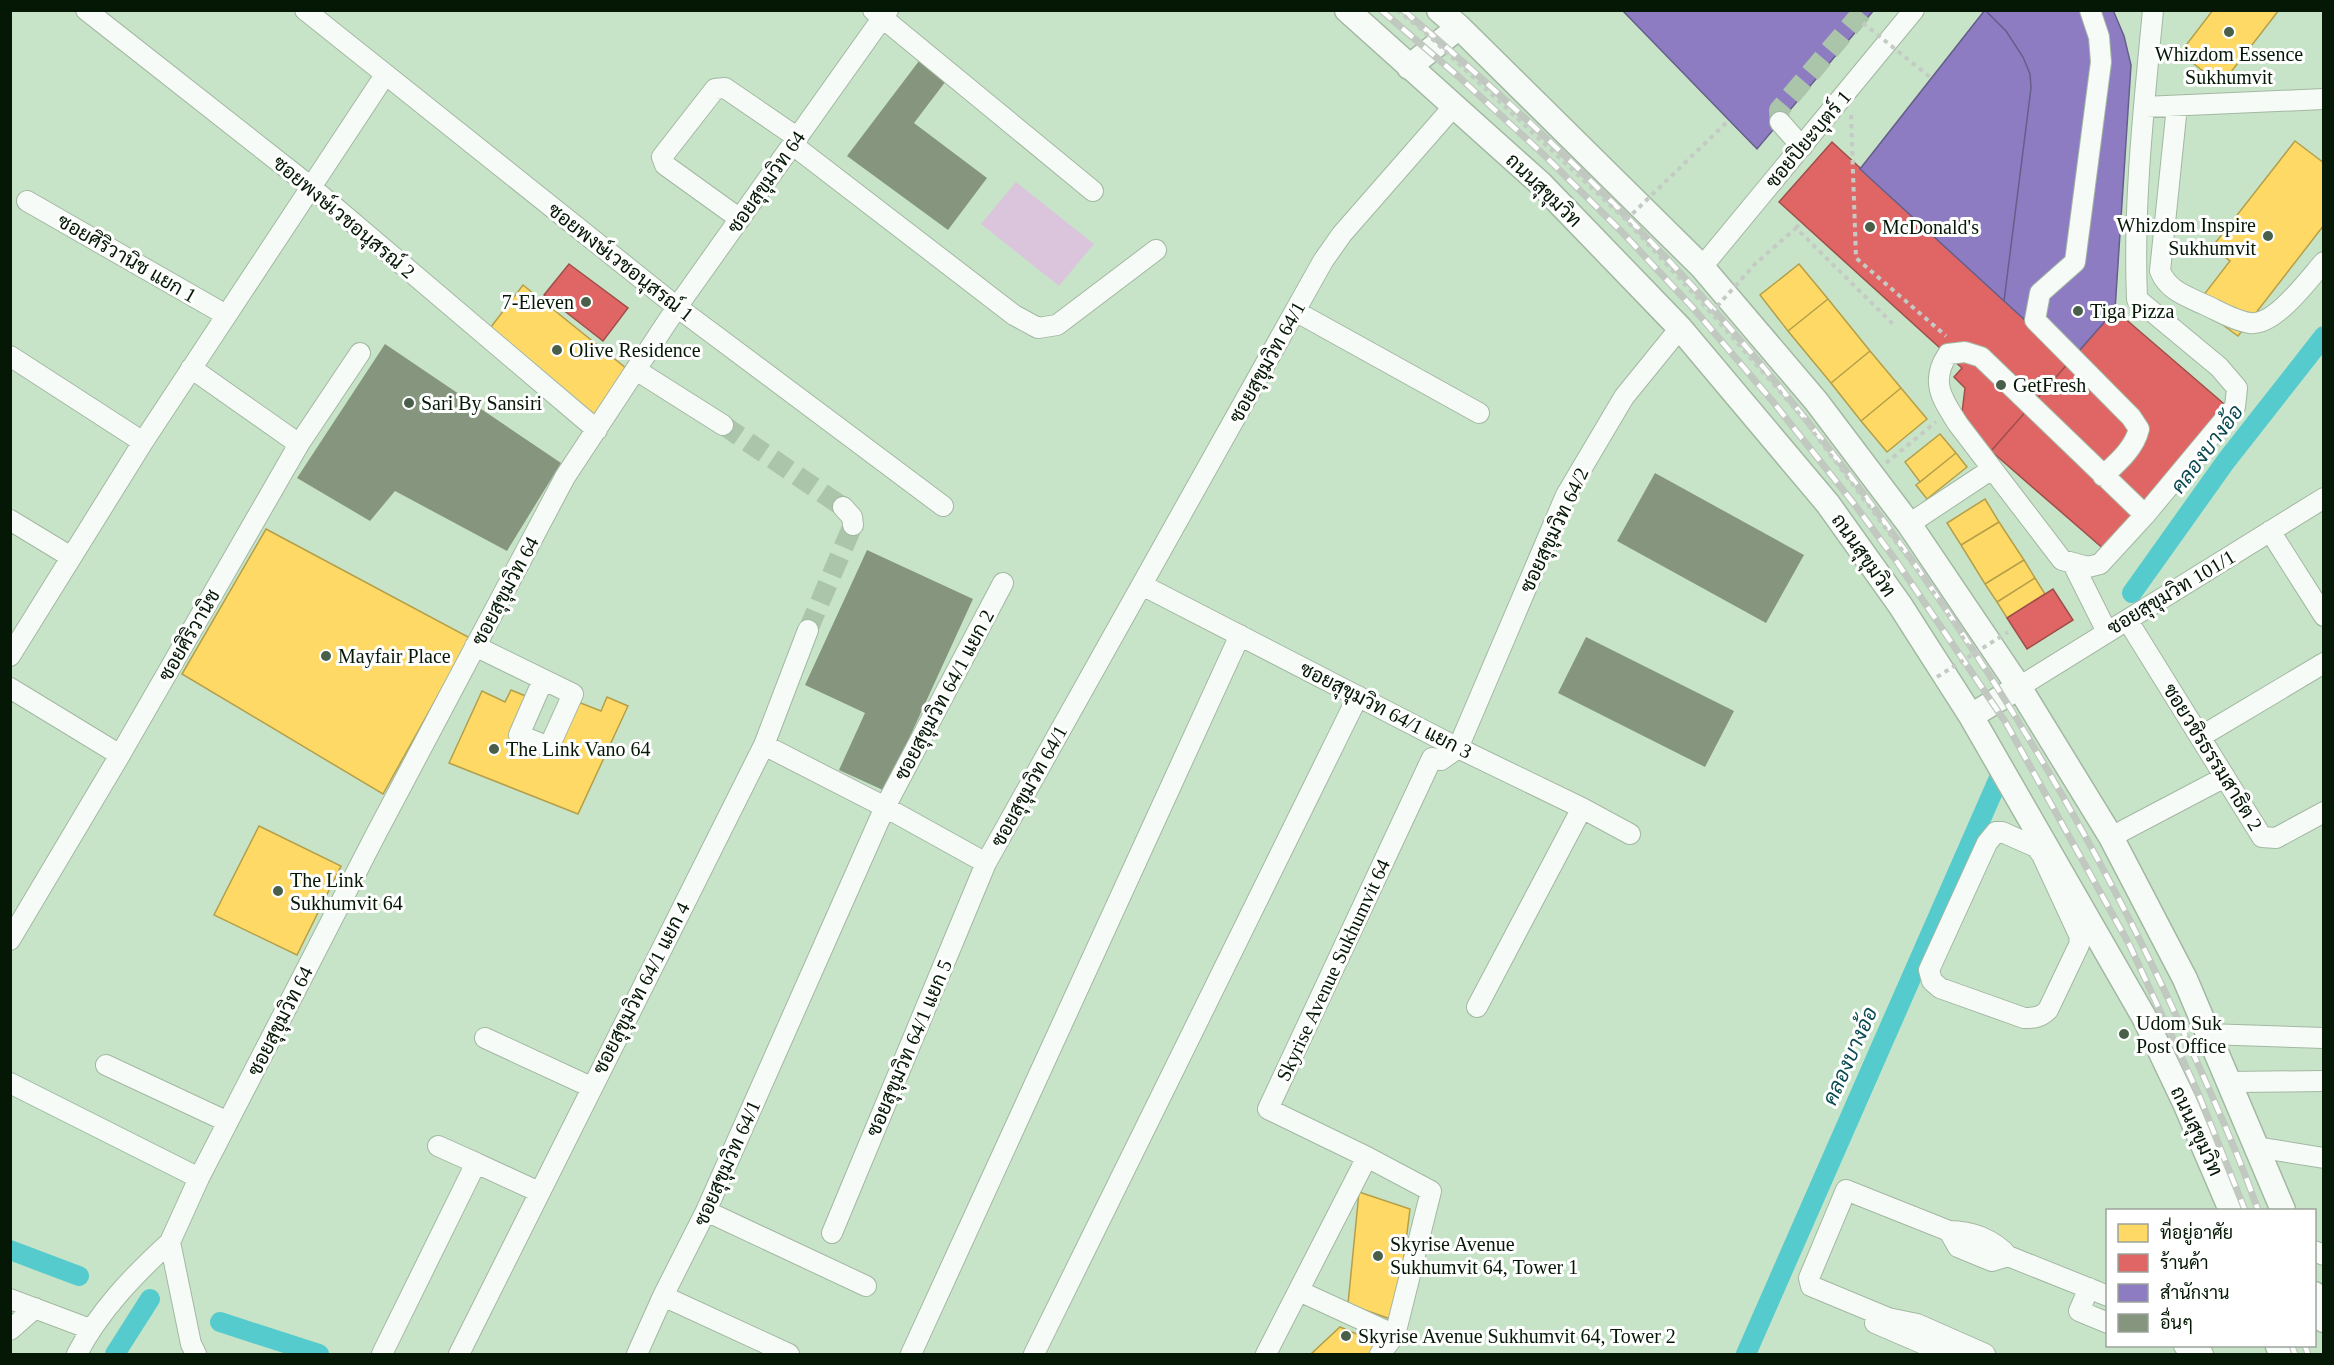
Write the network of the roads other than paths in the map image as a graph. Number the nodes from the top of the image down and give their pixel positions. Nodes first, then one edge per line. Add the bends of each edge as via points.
1 (86, 10) edge
2 (305, 10) edge
3 (1347, 10) edge
4 (1439, 10) edge
5 (1914, 10) edge
6 (2090, 10) edge
7 (2153, 10) edge
8 (881, 13) edge
9 (1459, 27) junction
10 (1409, 67) junction
11 (385, 75) junction
12 (2324, 99) edge
13 (1454, 106) junction
14 (2177, 106) junction
15 (2144, 107) junction
16 (1780, 122) dead end
17 (795, 141) junction
18 (1802, 147) junction
19 (311, 187) junction
20 (1093, 191) dead end
21 (27, 201) dead end
22 (740, 219) junction
23 (1156, 250) dead end
24 (2324, 262) edge
25 (1702, 267) junction
26 (677, 307) junction
27 (1295, 311) junction
28 (226, 315) junction
29 (1680, 328) junction
30 (360, 354) dead end
31 (10, 356) edge
32 (191, 368) junction
33 (636, 370) junction
34 (1479, 413) dead end
35 (723, 426) tunnel mouth
36 (597, 430) junction
37 (143, 442) junction
38 (299, 444) junction
39 (1992, 469) junction
40 (2103, 476) junction
41 (2322, 501) edge
42 (943, 506) dead end
43 (843, 507) tunnel mouth
44 (2145, 515) junction
45 (10, 520) edge
46 (1909, 524) junction
47 (853, 525) dead end
48 (2270, 531) junction
49 (71, 557) junction
50 (2073, 564) junction
51 (1003, 583) dead end
52 (1142, 585) junction
53 (2324, 616) edge
54 (2128, 621) junction
55 (808, 630) tunnel mouth
56 (2107, 632) junction
57 (1240, 635) junction
58 (475, 646) junction
59 (10, 656) edge
60 (2324, 663) edge
61 (543, 680) dead end
62 (2019, 687) junction
63 (10, 688) edge
64 (1358, 696) junction
65 (1971, 716) junction
66 (2200, 737) junction
67 (764, 745) junction
68 (1458, 748) junction
69 (120, 755) junction
70 (2225, 777) junction
71 (885, 807) junction
72 (1582, 808) junction
73 (2324, 812) edge
74 (1630, 834) dead end
75 (2111, 837) junction
76 (986, 863) junction
77 (2065, 889) junction
78 (10, 940) edge
79 (1477, 1007) dead end
80 (2207, 1034) junction
81 (485, 1038) dead end
82 (2324, 1038) edge
83 (106, 1065) dead end
84 (2324, 1081) edge
85 (2228, 1082) junction
86 (10, 1083) edge
87 (591, 1088) junction
88 (228, 1122) junction
89 (438, 1146) dead end
90 (2256, 1147) junction
91 (1366, 1157) junction
92 (2324, 1158) edge
93 (476, 1163) junction
94 (199, 1178) junction
95 (539, 1192) junction
96 (2231, 1209) edge
97 (2283, 1209) edge
98 (706, 1211) junction
99 (832, 1233) dead end
100 (170, 1242) junction
101 (866, 1286) dead end
102 (1299, 1291) junction
103 (2098, 1292) edge
104 (663, 1296) junction
105 (10, 1299) edge
106 (2316, 1299) edge
107 (1821, 1300) dead end
108 (35, 1308) junction
109 (2324, 1320) edge
110 (2106, 1322) edge
111 (90, 1329) junction
112 (10, 1330) edge
113 (1395, 1335) junction
114 (2186, 1347) edge
115 (77, 1354) edge
116 (196, 1354) edge
117 (382, 1354) edge
118 (459, 1354) edge
119 (637, 1354) edge
120 (789, 1354) edge
121 (911, 1354) edge
122 (1034, 1354) edge
123 (1266, 1354) edge
124 (1380, 1354) edge
125 (1947, 1354) edge
126 (1985, 1354) edge
127 (2203, 1354) edge

1 - 19 street, ซอยพงษ์เวชอนุสรณ์ 2
2 - 11 street, ซอยพงษ์เวชอนุสรณ์ 1
3 - 10 main road, ถนนสุขุมวิท
4 - 9 main road
5 - 18 street, ซอยปิยะบุตร์ 1
6 - 40 street via 2099,37 2101,62 2075,262 2040,293 2035,320 2139,429 2122,458
7 - 15 street
8 - 17 street, ซอยสุขุมวิท 64
8 - 20 street
9 - 10 main road
9 - 25 main road
10 - 13 main road, ถนนสุขุมวิท
11 - 19 street
11 - 26 street, ซอยพงษ์เวชอนุสรณ์ 1
12 - 14 street
13 - 27 street, ซอยสุขุมวิท 64/1 via 1342,234
13 - 29 main road, ถนนสุขุมวิท via 1540,184
14 - 15 street
14 - 24 street via 2160,271 2165,282 2176,292 2257,324 2274,317
15 - 44 street via 2135,254 2137,299 2218,366 2237,388 2235,407
16 - 18 street
17 - 22 street, ซอยสุขุมวิท 64
17 - 22 street via 724,88 715,89 662,157 665,165
17 - 23 street via 1014,315 1038,328 1057,325
18 - 25 street, ซอยปิยะบุตร์ 1
19 - 28 street
19 - 36 street, ซอยพงษ์เวชอนุสรณ์ 2
21 - 28 street, ซอยศิริวานิช แยก 1
22 - 26 street, ซอยสุขุมวิท 64
25 - 46 main road via 1816,401
26 - 33 street, ซอยสุขุมวิท 64
26 - 42 street, ซอยพงษ์เวชอนุสรณ์ 1
27 - 34 street
27 - 52 street, ซอยสุขุมวิท 64/1
28 - 32 street
29 - 65 main road, ถนนสุขุมวิท via 1828,504
29 - 68 street, ซอยสุขุมวิท 64/2 via 1624,397 1566,495
30 - 38 street, ซอยศิริวานิช
31 - 37 street
32 - 37 street
32 - 38 street
33 - 35 street
33 - 36 street, ซอยสุขุมวิท 64
36 - 58 street, ซอยสุขุมวิท 64 via 565,477
37 - 49 street
38 - 69 street, ซอยศิริวานิช
39 - 40 street via 1944,402 1938,384 1947,354 1965,352 1981,357
39 - 46 street
39 - 50 street via 2061,560
40 - 44 street
41 - 48 street, ซอยสุขุมวิท 101/1
43 - 47 street via 852,517
44 - 50 street via 2100,564
45 - 49 street
46 - 62 main road
48 - 53 street
48 - 54 street, ซอยสุขุมวิท 101/1
49 - 59 street
50 - 56 street
51 - 71 street, ซอยสุขุมวิท 64/1 แยก 2
52 - 57 street, ซอยสุขุมวิท 64/1 แยก 3
52 - 76 street, ซอยสุขุมวิท 64/1
54 - 56 street, ซอยสุขุมวิท 101/1
54 - 66 street, ซอยวชิรธรรมสาธิต 2
55 - 67 street, ซอยสุขุมวิท 64/1 แยก 4
56 - 62 street, ซอยสุขุมวิท 101/1
57 - 64 street, ซอยสุขุมวิท 64/1 แยก 3
57 - 121 street
58 - 61 street
58 - 88 street, ซอยสุขุมวิท 64
60 - 66 street
62 - 65 main road
62 - 75 main road
63 - 69 street
64 - 68 street, ซอยสุขุมวิท 64/1 แยก 3
64 - 122 street
65 - 77 main road, ถนนสุขุมวิท
66 - 70 street, ซอยวชิรธรรมสาธิต 2
67 - 71 street
67 - 87 street, ซอยสุขุมวิท 64/1 แยก 4
68 - 72 street, ซอยสุขุมวิท 64/1 แยก 3
68 - 91 street, Skyrise Avenue Sukhumvit 64 via 1441,760 1432,758 1268,1110
69 - 78 street, ซอยศิริวานิช
70 - 73 street, ซอยวชิรธรรมสาธิต 2 via 2262,837 2276,838
70 - 75 street
71 - 76 street, ซอยสุขุมวิท 64/1
71 - 98 street, ซอยสุขุมวิท 64/1
72 - 74 street, ซอยสุขุมวิท 64/1 แยก 3
72 - 79 street
75 - 80 main road via 2185,979
76 - 99 street, ซอยสุขุมวิท 64/1 แยก 5
77 - 77 street via 2079,945 2042,1016 2024,1018 1940,988 1932,981 1929,970 1996,832 2036,848
77 - 96 main road, ถนนสุขุมวิท via 2144,1017
80 - 82 street
80 - 85 main road
81 - 87 street
83 - 88 street
84 - 85 street
85 - 90 main road
86 - 94 street
87 - 95 street, ซอยสุขุมวิท 64/1 แยก 4
88 - 94 street, ซอยสุขุมวิท 64
89 - 93 street
90 - 92 street
90 - 97 main road
91 - 102 street
91 - 113 street via 1431,1191
93 - 95 street
93 - 117 street
94 - 100 street, ซอยสุขุมวิท 64
95 - 118 street, ซอยสุขุมวิท 64/1 แยก 4
98 - 101 street
98 - 104 street, ซอยสุขุมวิท 64/1
100 - 111 street, ซอยสุขุมวิท 64 via 136,1274
100 - 116 street
102 - 113 street
102 - 123 street
103 - 110 street via 2079,1311
103 - 126 street via 2008,1256 1999,1246 1965,1231 1949,1231 1846,1190 1809,1282 1811,1286 1888,1318 1917,1324
104 - 119 street, ซอยสุขุมวิท 64/1
104 - 120 street
105 - 108 street
106 - 109 main road
107 - 125 street
108 - 111 street
108 - 112 street
111 - 115 street, ซอยสุขุมวิท 64
113 - 124 street
114 - 127 street

